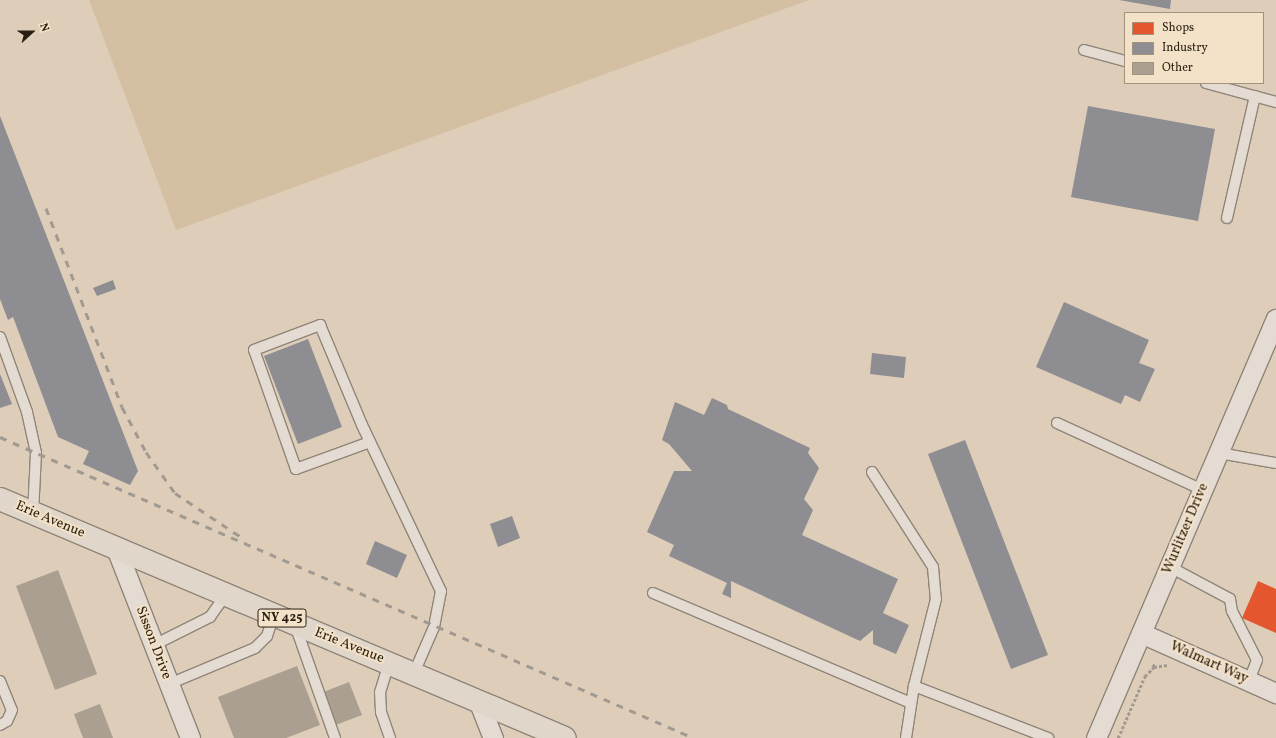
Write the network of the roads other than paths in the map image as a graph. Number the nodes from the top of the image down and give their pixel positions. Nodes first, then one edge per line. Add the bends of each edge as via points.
1 (1084, 50) dead end
2 (1124, 61) edge
3 (1210, 84) edge
4 (1255, 96) junction
5 (1276, 102) edge
6 (1227, 218) dead end
7 (1276, 319) edge
8 (0, 337) edge
9 (1057, 423) dead end
10 (370, 442) junction
11 (1219, 453) junction
12 (1276, 463) edge
13 (872, 472) dead end
14 (1203, 490) junction
15 (0, 499) edge
16 (33, 514) junction
17 (116, 548) junction
18 (1170, 567) junction
19 (653, 593) dead end
20 (226, 594) junction
21 (274, 614) junction
22 (294, 623) junction
23 (1141, 633) junction
24 (154, 645) junction
25 (389, 663) junction
26 (414, 673) junction
27 (0, 681) edge
28 (1249, 681) junction
29 (169, 684) junction
30 (914, 686) junction
31 (1276, 693) edge
32 (478, 700) junction
33 (911, 703) junction
34 (0, 724) edge
35 (190, 738) edge
36 (335, 738) edge
37 (390, 738) edge
38 (493, 738) edge
39 (565, 738) edge
40 (906, 738) edge
41 (1048, 738) edge
42 (1096, 738) edge

1 - 2 lane
3 - 4 lane
4 - 5 lane
4 - 6 lane
7 - 11 street, Wurlitzer Drive
8 - 16 lane via 27,412 36,453
9 - 14 lane
10 - 10 lane via 320,325 254,350 296,469
10 - 26 lane via 441,591 434,627
11 - 12 lane
11 - 14 street, Wurlitzer Drive
13 - 30 lane via 932,567 936,599
14 - 18 street, Wurlitzer Drive
15 - 16 main road, Erie Avenue / NY 425
16 - 17 main road, Erie Avenue / NY 425
17 - 20 main road, Erie Avenue / NY 425
17 - 24 street, Sisson Drive
18 - 23 street, Wurlitzer Drive
18 - 28 lane via 1230,599 1232,611 1257,660
19 - 33 lane
20 - 21 main road, Erie Avenue / NY 425
20 - 24 lane via 210,617
21 - 22 main road, Erie Avenue / NY 425
21 - 29 lane via 267,636 255,648
22 - 25 main road, Erie Avenue / NY 425
22 - 36 lane
23 - 28 street, Walmart Way
23 - 42 street, Wurlitzer Drive
24 - 29 street, Sisson Drive
25 - 26 main road, Erie Avenue / NY 425
25 - 37 lane via 380,692 381,712
26 - 32 main road, Erie Avenue / NY 425
27 - 34 lane via 12,710 7,721
28 - 31 street, Walmart Way
29 - 35 street, Sisson Drive
30 - 33 lane
30 - 41 lane
32 - 38 street
32 - 39 main road, Erie Avenue / NY 425
33 - 40 lane

